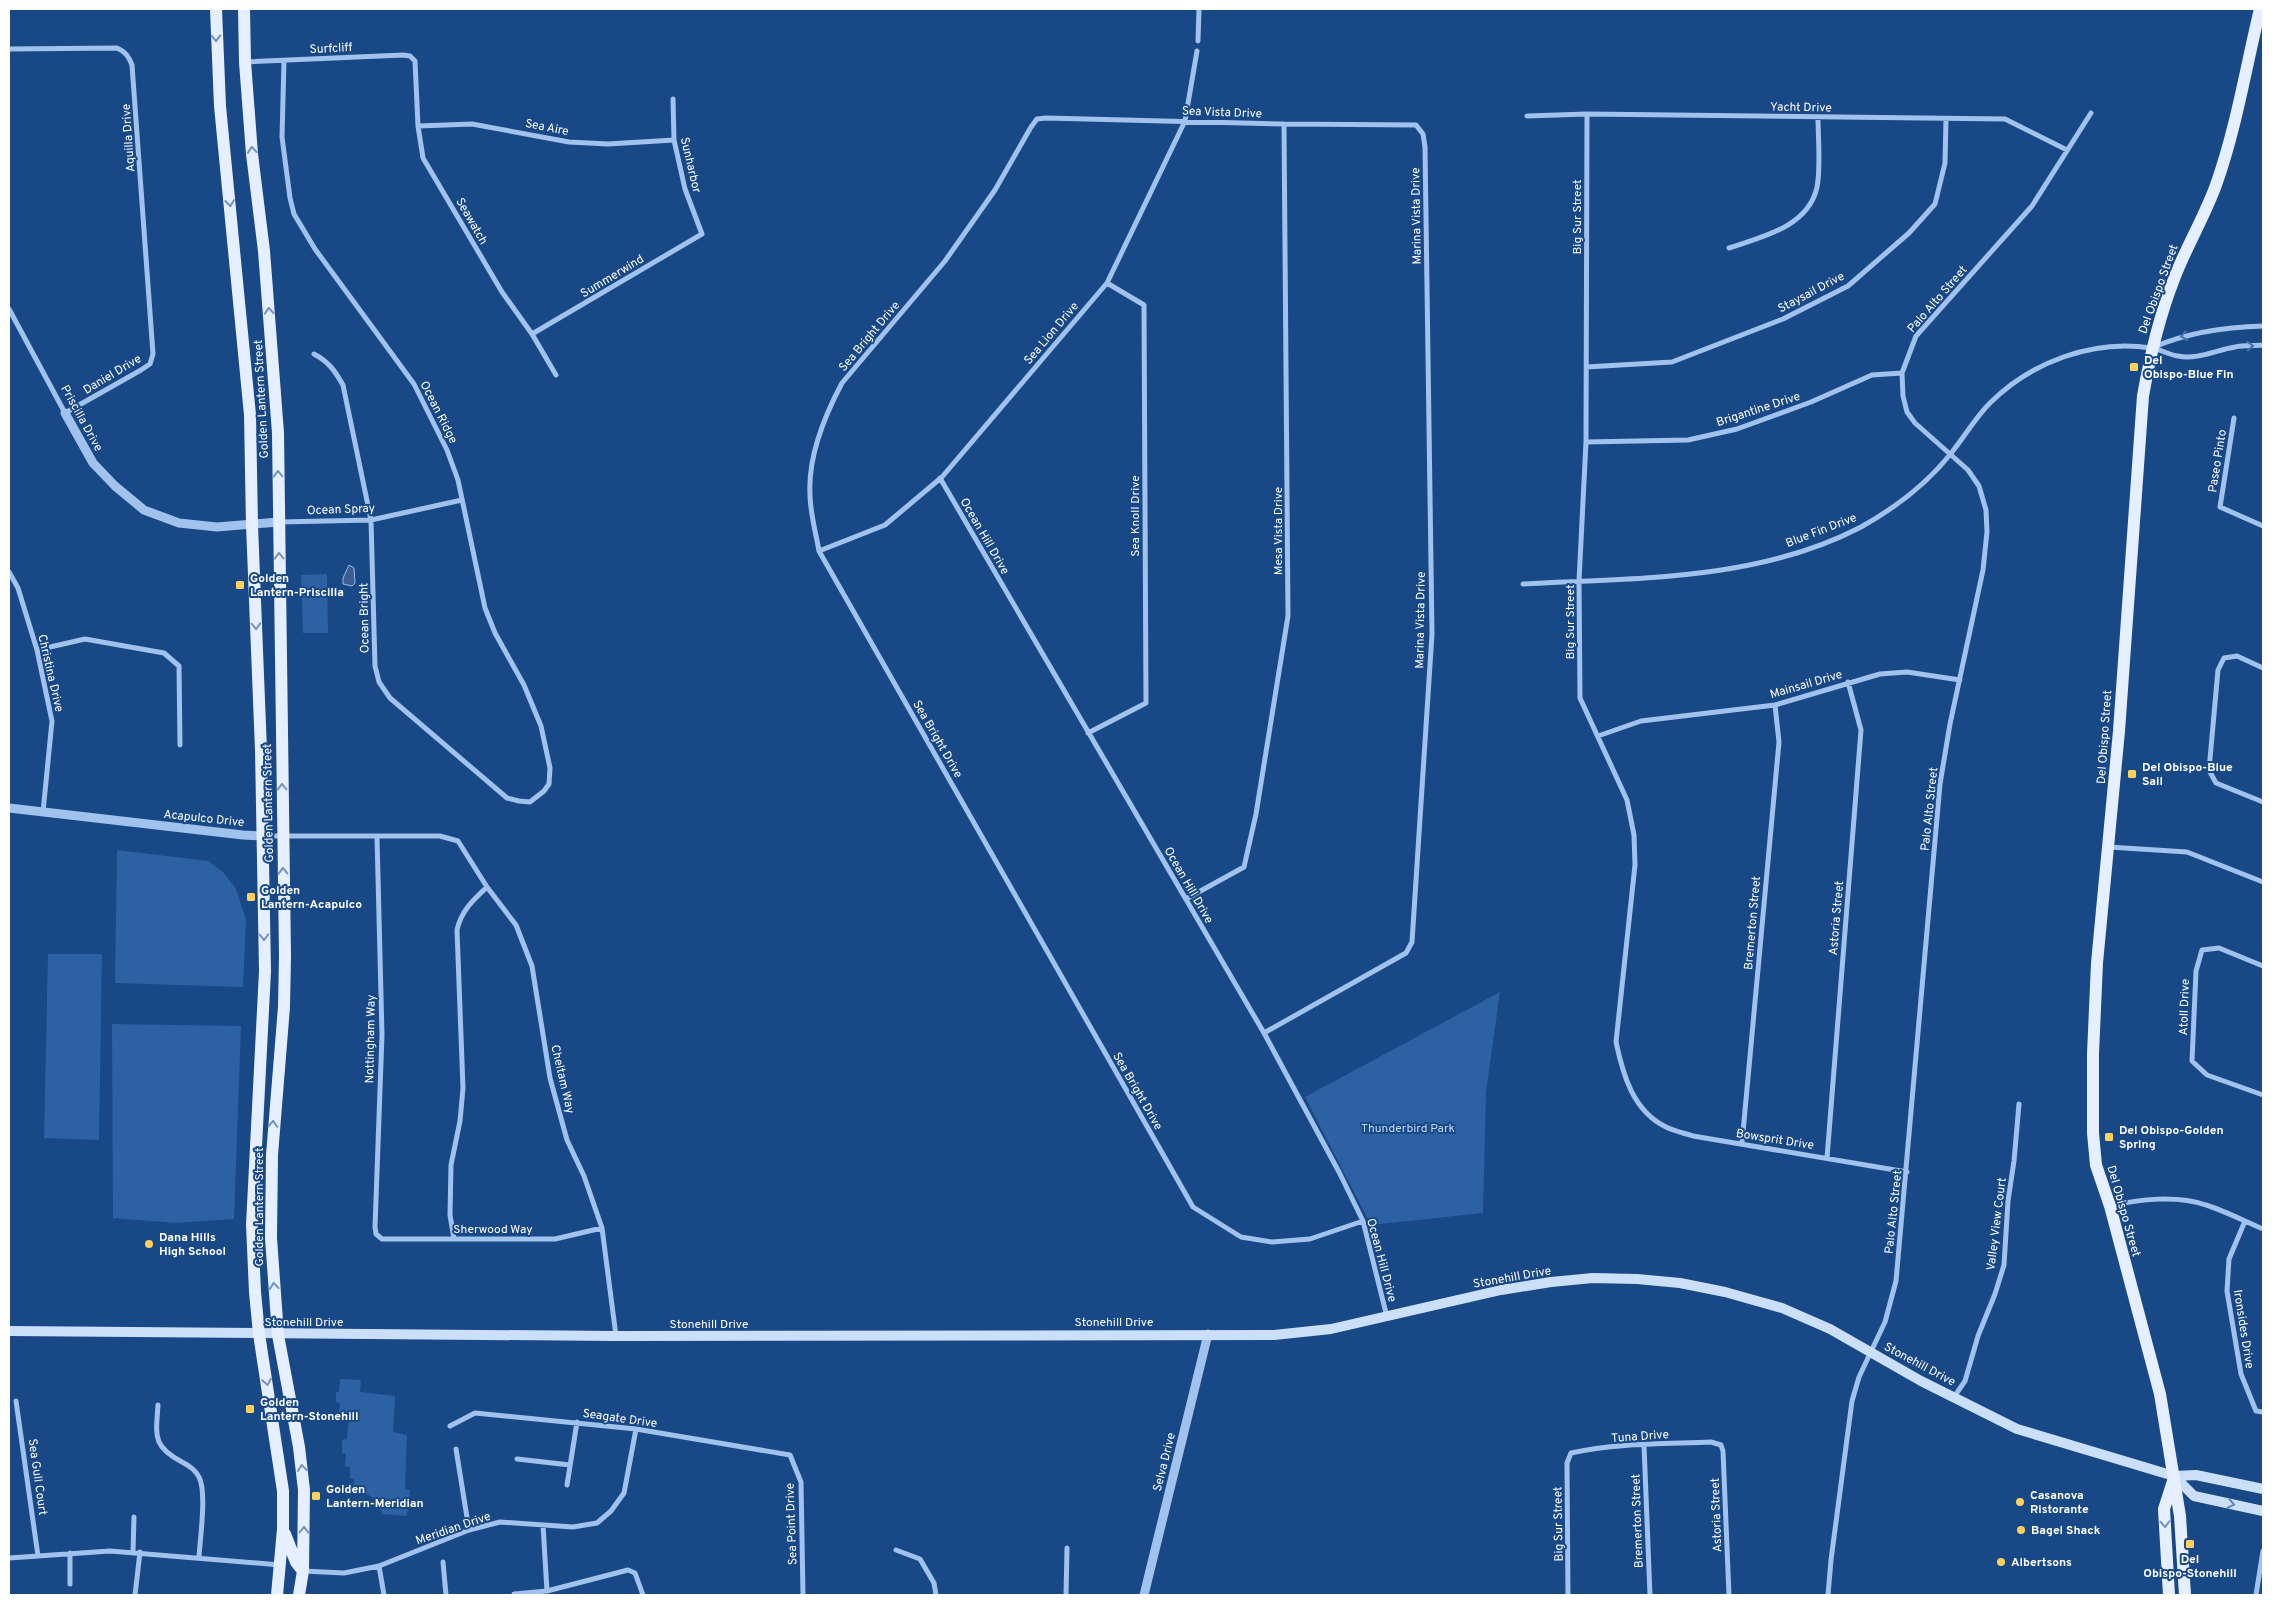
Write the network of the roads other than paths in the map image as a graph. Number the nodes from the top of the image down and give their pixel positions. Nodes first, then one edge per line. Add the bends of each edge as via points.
1 (216, 9) edge
2 (244, 9) edge
3 (1199, 9) edge
4 (2260, 9) edge
5 (1198, 41) dead end
6 (9, 49) edge
7 (1197, 51) dead end
8 (284, 61) junction
9 (415, 61) joint
10 (245, 62) junction
11 (673, 98) dead end
12 (2091, 113) dead end
13 (1587, 114) junction
14 (1527, 116) dead end
15 (1818, 117) junction
16 (1946, 119) junction
17 (1185, 120) junction
18 (1284, 124) junction
19 (1416, 125) joint
20 (418, 126) junction
21 (1030, 127) joint
22 (674, 140) junction
23 (2067, 150) junction
24 (702, 234) joint
25 (1729, 248) dead end
26 (1107, 283) junction
27 (9, 309) edge
28 (2263, 326) edge
29 (532, 334) junction
30 (153, 341) joint
31 (2263, 346) edge
32 (2151, 348) junction
33 (314, 354) dead end
34 (1586, 368) junction
35 (1902, 373) junction
36 (556, 375) dead end
37 (65, 413) junction
38 (2234, 418) dead end
39 (1586, 442) junction
40 (1951, 453) junction
41 (940, 478) junction
42 (462, 500) junction
43 (370, 520) junction
44 (279, 522) junction
45 (252, 525) junction
46 (2263, 526) edge
47 (820, 551) junction
48 (9, 572) edge
49 (1579, 581) junction
50 (1523, 584) dead end
51 (37, 650) junction
52 (2263, 668) edge
53 (1960, 680) junction
54 (1848, 682) junction
55 (1775, 705) junction
56 (1088, 733) junction
57 (1598, 736) junction
58 (180, 745) dead end
59 (544, 791) joint
60 (2263, 802) edge
61 (9, 808) edge
62 (43, 812) junction
63 (263, 836) junction
64 (282, 836) junction
65 (377, 836) junction
66 (458, 841) joint
67 (2109, 847) junction
68 (2263, 882) edge
69 (487, 887) junction
70 (1186, 899) junction
71 (2263, 966) edge
72 (1264, 1034) junction
73 (2263, 1095) edge
74 (2019, 1104) dead end
75 (1645, 1111) joint
76 (1742, 1144) junction
77 (1826, 1158) junction
78 (1907, 1172) junction
79 (2110, 1206) junction
80 (1363, 1221) junction
81 (2245, 1221) junction
82 (602, 1228) junction
83 (2263, 1229) edge
84 (382, 1239) joint
85 (454, 1239) junction
86 (1387, 1317) junction
87 (9, 1331) edge
88 (259, 1334) junction
89 (1208, 1334) junction
90 (278, 1335) junction
91 (616, 1336) junction
92 (1871, 1352) junction
93 (1954, 1397) junction
94 (16, 1401) dead end
95 (158, 1405) dead end
96 (2263, 1412) edge
97 (577, 1422) junction
98 (450, 1426) dead end
99 (636, 1430) junction
100 (1711, 1442) joint
101 (1644, 1445) junction
102 (456, 1449) dead end
103 (790, 1454) joint
104 (1571, 1454) joint
105 (517, 1459) dead end
106 (570, 1464) junction
107 (2174, 1476) junction
108 (568, 1485) dead end
109 (2263, 1489) edge
110 (2263, 1510) edge
111 (134, 1517) dead end
112 (543, 1526) junction
113 (283, 1529) junction
114 (468, 1530) junction
115 (1067, 1548) dead end
116 (896, 1550) dead end
117 (2263, 1551) edge
118 (133, 1552) junction
119 (140, 1552) junction
120 (70, 1553) junction
121 (38, 1556) junction
122 (199, 1557) junction
123 (9, 1558) edge
124 (443, 1562) dead end
125 (280, 1565) junction
126 (379, 1566) junction
127 (303, 1571) junction
128 (70, 1584) dead end
129 (547, 1591) junction
130 (514, 1594) edge
131 (135, 1595) edge
132 (277, 1595) edge
133 (299, 1595) edge
134 (384, 1595) edge
135 (446, 1595) edge
136 (643, 1595) edge
137 (803, 1595) edge
138 (936, 1595) edge
139 (1066, 1595) edge
140 (1144, 1595) edge
141 (1568, 1595) edge
142 (1650, 1595) edge
143 (1729, 1595) edge
144 (1828, 1595) edge
145 (2169, 1595) edge
146 (2185, 1595) edge
147 (2256, 1595) edge

1 -> 45 main road, Golden Lantern Street via 220,106 250,415
2 - 10 main road, Golden Lantern Street
3 - 5 street
4 - 32 main road, Del Obispo Street via 2227,151 2215,187 2174,277
6 - 30 street, Aquilla Drive via 118,48 130,58
7 - 17 street, Sea Lion Drive
8 - 9 street, Surfcliff via 403,55
8 - 10 street, Surfcliff
8 - 42 street, Ocean Ridge via 283,146 290,198 298,223 414,384 447,450
9 - 20 street, Seawatch
44 -> 10 main road, Golden Lantern Street via 278,433
11 - 22 street, Sunharbor
12 - 23 street, Palo Alto Street
13 - 14 street, Yacht Drive
13 - 15 street, Yacht Drive
13 - 34 street, Big Sur Street
15 - 16 street, Yacht Drive
15 - 25 street via 1818,186 1813,201 1804,214 1788,225
16 - 23 street, Yacht Drive via 2005,119
16 - 34 street, Staysail Drive via 1945,163 1935,204 1910,232 1848,286 1783,319 1672,362
17 - 18 street, Sea Vista Drive
17 - 21 street, Sea Vista Drive via 1046,118 1037,119
17 - 26 street, Sea Lion Drive
18 - 19 street, Sea Vista Drive
18 - 70 street, Mesa Vista Drive via 1288,616 1256,814 1244,868
19 - 72 street, Marina Vista Drive via 1423,134 1425,147 1432,634 1412,942 1406,953
20 - 22 street, Sea Aire via 472,124 569,142 608,144
20 - 29 street, Seawatch via 423,158 502,292
21 - 47 street, Sea Bright Drive via 995,190 945,261 842,383 831,405 812,468 810,492
22 - 24 street, Sunharbor via 685,189
23 - 35 street, Palo Alto Street via 2032,206 1916,336
24 - 29 street, Summerwind
26 - 41 street, Sea Lion Drive
26 - 56 street, Sea Knoll Drive via 1144,305 1146,703
27 - 37 street, Priscilla Drive
28 -> 32 street, Blue Fin Drive via 2231,327 2178,337
29 - 36 street, Seawatch
30 - 37 street, Daniel Drive via 150,364
32 -> 31 street, Blue Fin Drive via 2179,357 2199,356 2236,346
32 - 40 street, Blue Fin Drive via 2114,346 2091,349 2038,368 2014,382 1990,403
32 - 67 main road, Del Obispo Street via 2139,431
33 - 43 street, Ocean Bright via 334,369 343,385
34 - 39 street, Big Sur Street
35 - 39 street, Brigantine Drive via 1872,375 1737,429 1688,440
35 - 40 street, Palo Alto Street via 1907,412 1915,424
37 - 45 street, Priscilla Drive via 93,463 144,510 179,523 217,527
38 - 46 street, Paseo Pinto via 2220,507
39 - 49 street, Big Sur Street
40 - 49 street, Blue Fin Drive via 1889,510 1858,528 1810,547 1704,572
40 - 53 street, Palo Alto Street via 1980,486 1987,532 1983,570
41 - 47 street, Sea Lion Drive via 886,525
41 - 56 street, Ocean Hill Drive
42 - 43 street, Ocean Spray
42 - 59 street, Ocean Ridge via 485,608 524,684 541,726 550,768
43 - 44 street, Ocean Spray
43 - 59 street, Ocean Bright via 375,666 390,698 507,798 530,802
44 - 45 street, Priscilla Drive
64 -> 44 main road, Golden Lantern Street
45 -> 63 main road, Golden Lantern Street
47 - 80 street, Sea Bright Drive via 1194,1208 1242,1237 1272,1242 1310,1239
48 - 51 street, Christina Drive via 18,588
49 - 50 street, Blue Fin Drive
49 - 57 street, Big Sur Street via 1580,698
51 - 58 street via 85,639 164,653 179,666
51 - 62 street, Christina Drive via 52,721
52 - 60 street via 2237,656 2224,658 2218,670 2209,770 2216,783
53 - 54 street, Mainsail Drive via 1907,672 1880,674
53 - 78 street, Palo Alto Street via 1940,784
54 - 55 street, Mainsail Drive
54 - 77 street, Astoria Street via 1861,730
55 - 57 street, Mainsail Drive via 1641,721
55 - 76 street, Bremerton Street via 1779,742
56 - 70 street, Ocean Hill Drive
57 - 75 street, Big Sur Street via 1627,800 1634,835 1635,865 1616,1042 1629,1090
61 - 62 street, Acapulco Drive
62 - 63 street, Acapulco Drive
63 - 64 street, Acapulco Drive
63 -> 88 main road, Golden Lantern Street via 264,1005 252,1225
64 - 65 street, Acapulco Drive
90 -> 64 main road, Golden Lantern Street via 272,1238 272,1155 284,1007
65 - 66 street, Acapulco Drive via 440,836
65 - 84 street, Nottingham Way via 382,1035 374,1227
66 - 69 street, Cheltam Way
67 - 68 street via 2187,852
67 - 79 main road, Del Obispo Street via 2097,962 2092,1133 2096,1165
69 - 82 street, Cheltam Way via 516,925 532,966 550,1078 568,1140
69 - 85 street via 464,910 457,930 463,1088 451,1165 450,1215
70 - 72 street, Ocean Hill Drive
71 - 73 street, Atoll Drive via 2219,948 2202,950 2196,970 2192,1061 2207,1075
72 - 80 street, Ocean Hill Drive
74 - 93 street, Valley View Court via 2004,1264 1965,1381
75 - 76 street, Bowsprit Drive via 1666,1127 1693,1136
76 - 77 street, Bowsprit Drive
77 - 78 street, Bowsprit Drive
78 - 92 street, Palo Alto Street via 1896,1281 1885,1322
79 - 81 street via 2176,1200 2204,1204
79 - 107 main road, Del Obispo Street via 2154,1365
80 - 86 street, Ocean Hill Drive
81 - 83 street
81 - 96 street, Ironsides Drive via 2229,1259 2227,1291 2241,1374 2256,1411
82 - 85 street, Sherwood Way via 555,1239
82 - 91 street, Cheltam Way
84 - 85 street, Sherwood Way
86 - 89 main road, Stonehill Drive via 1310,1332
86 - 92 main road, Stonehill Drive via 1501,1290 1551,1282 1593,1278 1637,1279 1680,1283 1782,1308 1830,1328
87 - 88 main road, Stonehill Drive
88 - 90 main road, Stonehill Drive
88 -> 113 main road, Golden Lantern Street via 279,1456
89 - 91 main road, Stonehill Drive
89 - 140 street, Selva Drive
90 - 91 main road, Stonehill Drive
127 -> 90 main road, Golden Lantern Street via 304,1490
92 - 93 main road, Stonehill Drive
92 - 144 street, Palo Alto Street via 1859,1376 1852,1401
93 - 107 main road, Stonehill Drive via 2017,1429
94 - 121 street, Sea Gull Court
95 - 122 street via 156,1431 159,1444 166,1454 187,1465 198,1476 202,1487
97 - 98 street, Seagate Drive via 475,1414
97 - 99 street, Seagate Drive
97 - 106 street
99 - 103 street, Seagate Drive
99 - 112 street, Meridian Drive via 624,1493 611,1511 597,1523 572,1527
100 - 101 street, Tuna Drive
100 - 143 street, Astoria Street via 1721,1445 1723,1451
101 - 104 street, Tuna Drive
101 - 142 street, Bremerton Street
102 - 114 street
103 - 137 street, Sea Point Drive via 801,1482
104 - 141 street, Big Sur Street via 1567,1462
105 - 106 street
106 - 108 street
107 - 109 main road, Stonehill Drive via 2196,1475
107 -> 110 main road, Stonehill Drive via 2194,1496
107 -> 145 main road, Del Obispo Street via 2164,1509
107 - 146 main road, Del Obispo Street
111 - 118 street
112 - 114 street, Meridian Drive via 500,1522
112 - 129 street
113 - 125 main road, Golden Lantern Street
113 - 127 main road
114 - 126 street, Meridian Drive
115 - 139 street
116 - 138 street via 920,1559 934,1583
117 - 147 street
118 - 119 street
118 - 120 street
119 - 122 street
119 - 131 street
120 - 121 street
120 - 128 street
121 - 123 street
122 - 125 street
124 - 135 street
125 - 132 main road, Golden Lantern Street
125 - 133 main road via 288,1585
126 - 127 street, Meridian Drive via 344,1573
126 - 134 street
127 - 133 main road, Golden Lantern Street
129 - 130 street
129 - 136 street via 628,1570 635,1573

